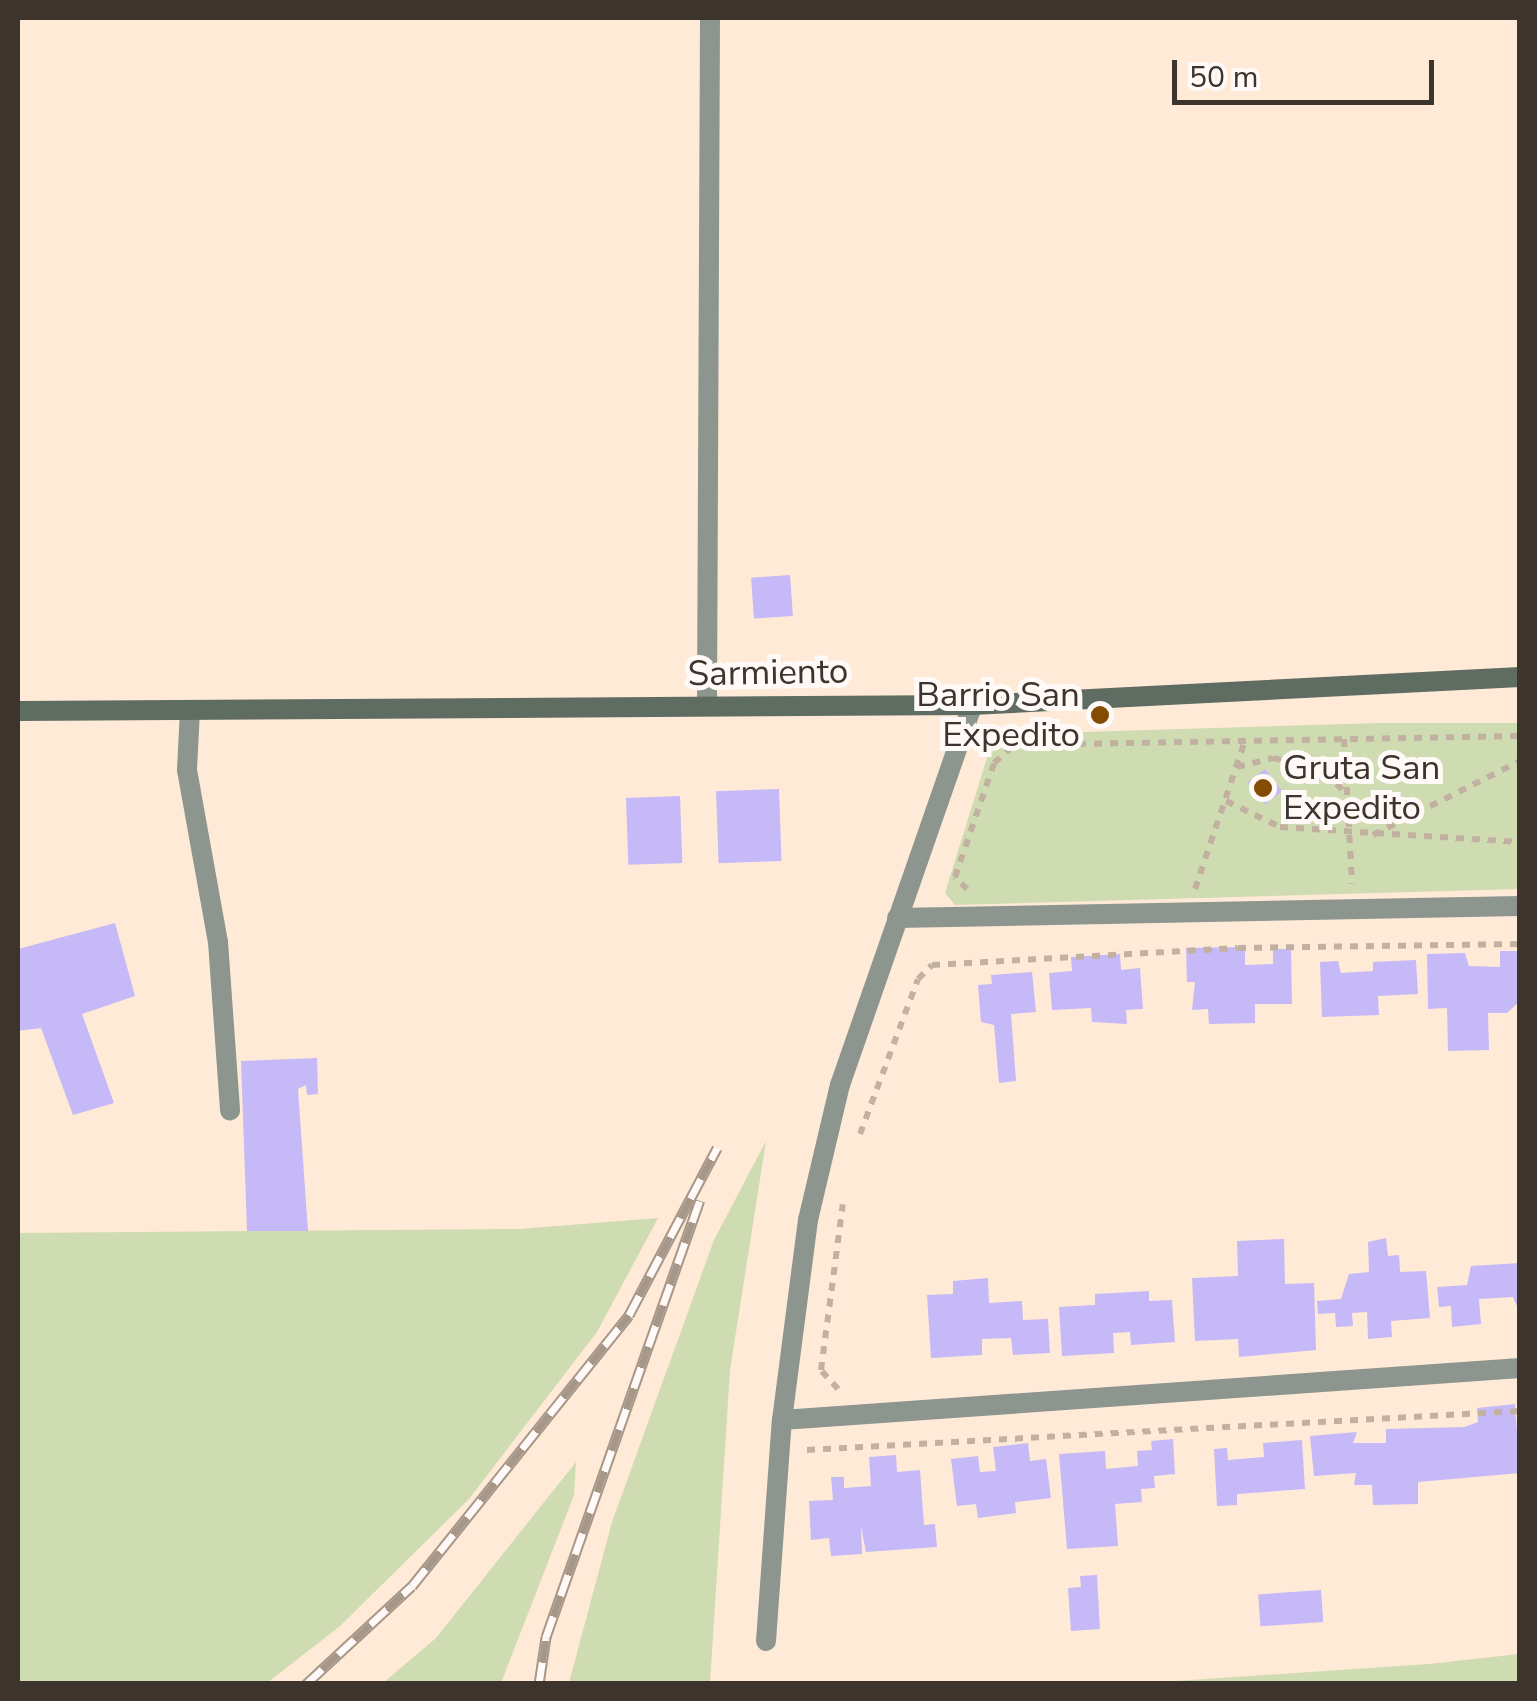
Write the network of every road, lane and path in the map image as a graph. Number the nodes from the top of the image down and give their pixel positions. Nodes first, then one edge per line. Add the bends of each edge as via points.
1 (710, 18) edge
2 (1520, 677) edge
3 (972, 705) junction
4 (707, 706) junction
5 (190, 710) junction
6 (18, 711) edge
7 (1520, 736) edge
8 (1344, 738) junction
9 (1245, 740) junction
10 (1520, 762) edge
11 (1237, 767) junction
12 (1346, 793) junction
13 (1226, 801) junction
14 (1348, 834) junction
15 (1370, 837) junction
16 (1520, 842) edge
17 (1371, 884) dead end
18 (1352, 885) junction
19 (1335, 886) dead end
20 (1194, 890) junction
21 (1213, 890) dead end
22 (1176, 891) dead end
23 (974, 896) dead end
24 (1520, 906) edge
25 (896, 918) junction
26 (1520, 944) edge
27 (230, 1110) dead end
28 (855, 1148) dead end
29 (846, 1184) dead end
30 (1520, 1368) edge
31 (859, 1390) dead end
32 (1520, 1410) edge
33 (782, 1420) junction
34 (800, 1450) dead end
35 (766, 1641) dead end

1 - 4 street
2 - 3 main road, Sarmiento
3 - 4 main road, Sarmiento
3 - 25 street
4 - 5 main road, Sarmiento
5 - 6 main road, Sarmiento
5 - 27 street via 186,770 218,942
7 - 8 path
8 - 9 path
8 - 12 path
9 - 11 path
9 - 23 path via 1014,745 994,762 955,877
10 - 15 path
11 - 12 path via 1273,758 1301,764 1325,773
11 - 13 path
12 - 14 path
13 - 14 path via 1280,827
13 - 20 path
14 - 15 path
14 - 18 path
15 - 16 path
17 - 18 path
18 - 19 path
20 - 21 path
20 - 22 path
24 - 25 street
25 - 33 street via 840,1086 808,1220
26 - 28 path via 1238,948 932,965 918,979
29 - 31 path via 821,1370 840,1391
30 - 33 street
32 - 34 path
33 - 35 street

